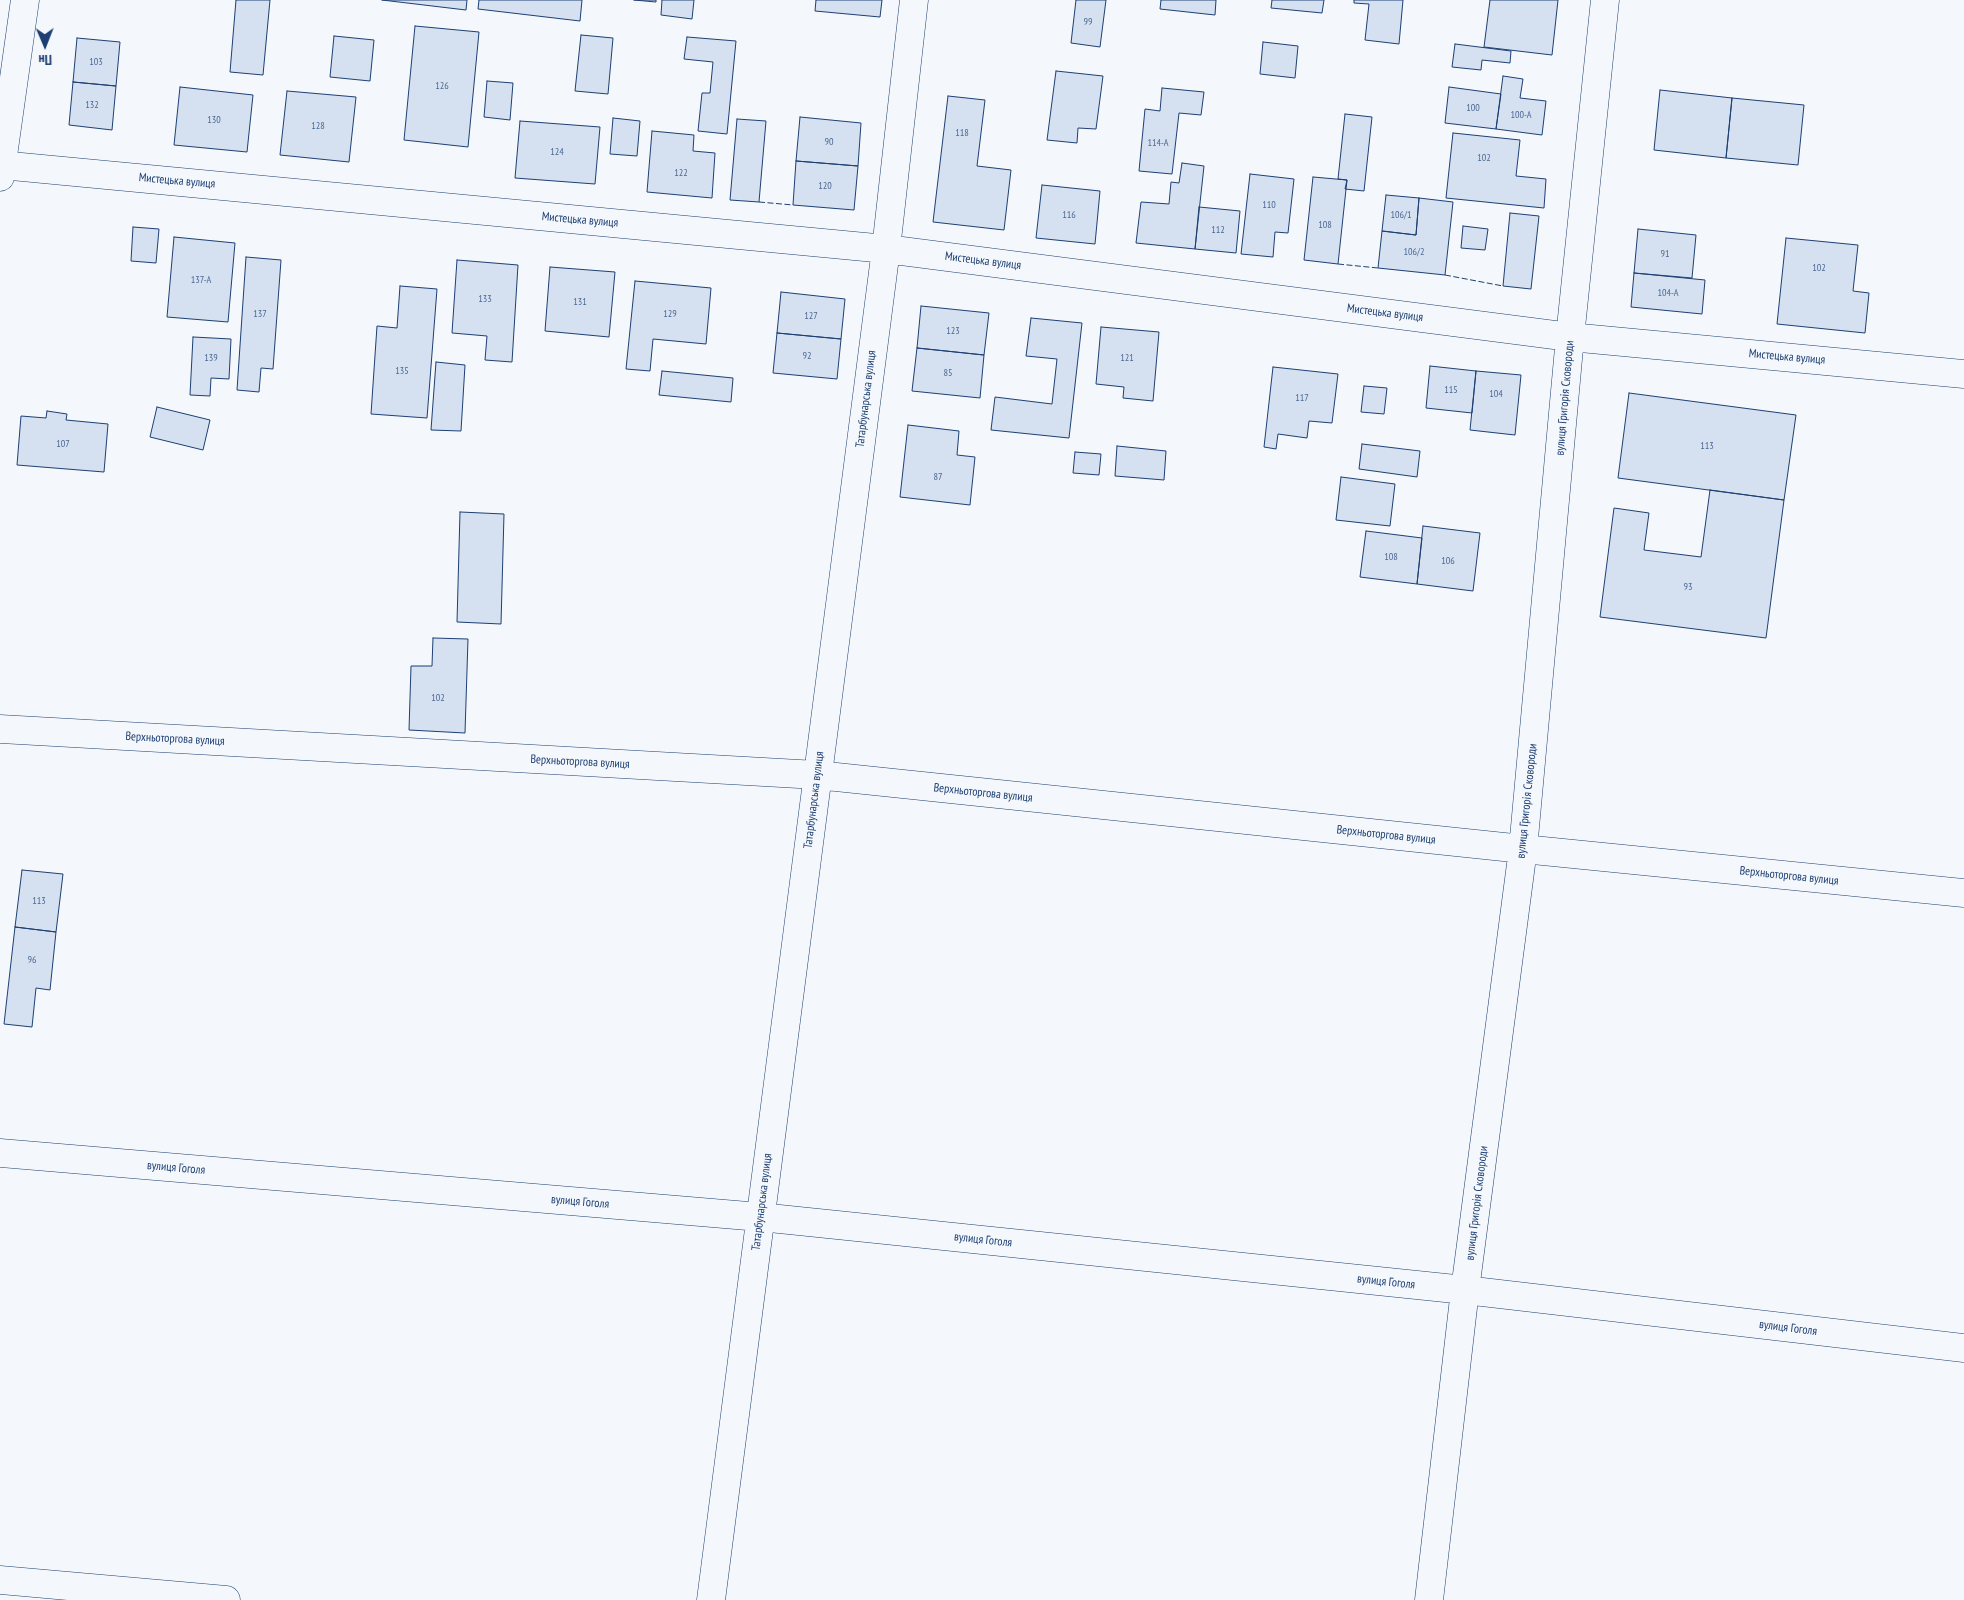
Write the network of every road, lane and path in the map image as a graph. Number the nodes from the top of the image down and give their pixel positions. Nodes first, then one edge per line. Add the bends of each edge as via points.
1 (25, 0) edge
2 (914, 0) edge
3 (1605, 0) edge
4 (0, 169) edge
5 (886, 249) junction
6 (1570, 337) junction
7 (1964, 374) edge
8 (0, 729) edge
9 (817, 775) junction
10 (1523, 849) junction
11 (1964, 893) edge
12 (0, 1153) edge
13 (760, 1217) junction
14 (1465, 1290) junction
15 (1964, 1348) edge
16 (0, 1580) edge
17 (226, 1600) edge
18 (711, 1600) edge
19 (1429, 1600) edge

1 - 4 street
2 - 5 street, Татарбунарська вулиця
3 - 6 street, вулиця Григорія Сковороди
4 - 5 street, Мистецька вулиця
5 - 6 street, Мистецька вулиця
5 - 9 street, Татарбунарська вулиця
6 - 7 street, Мистецька вулиця
6 - 10 street, вулиця Григорія Сковороди
8 - 9 street, Верхньоторгова вулиця
9 - 10 street, Верхньоторгова вулиця
9 - 13 street, Татарбунарська вулиця
10 - 11 street, Верхньоторгова вулиця
10 - 14 street, вулиця Григорія Сковороди
12 - 13 street, вулиця Гоголя
13 - 14 street, вулиця Гоголя
13 - 18 street, Татарбунарська вулиця
14 - 15 street, вулиця Гоголя
14 - 19 street, вулиця Григорія Сковороди
16 - 17 street

